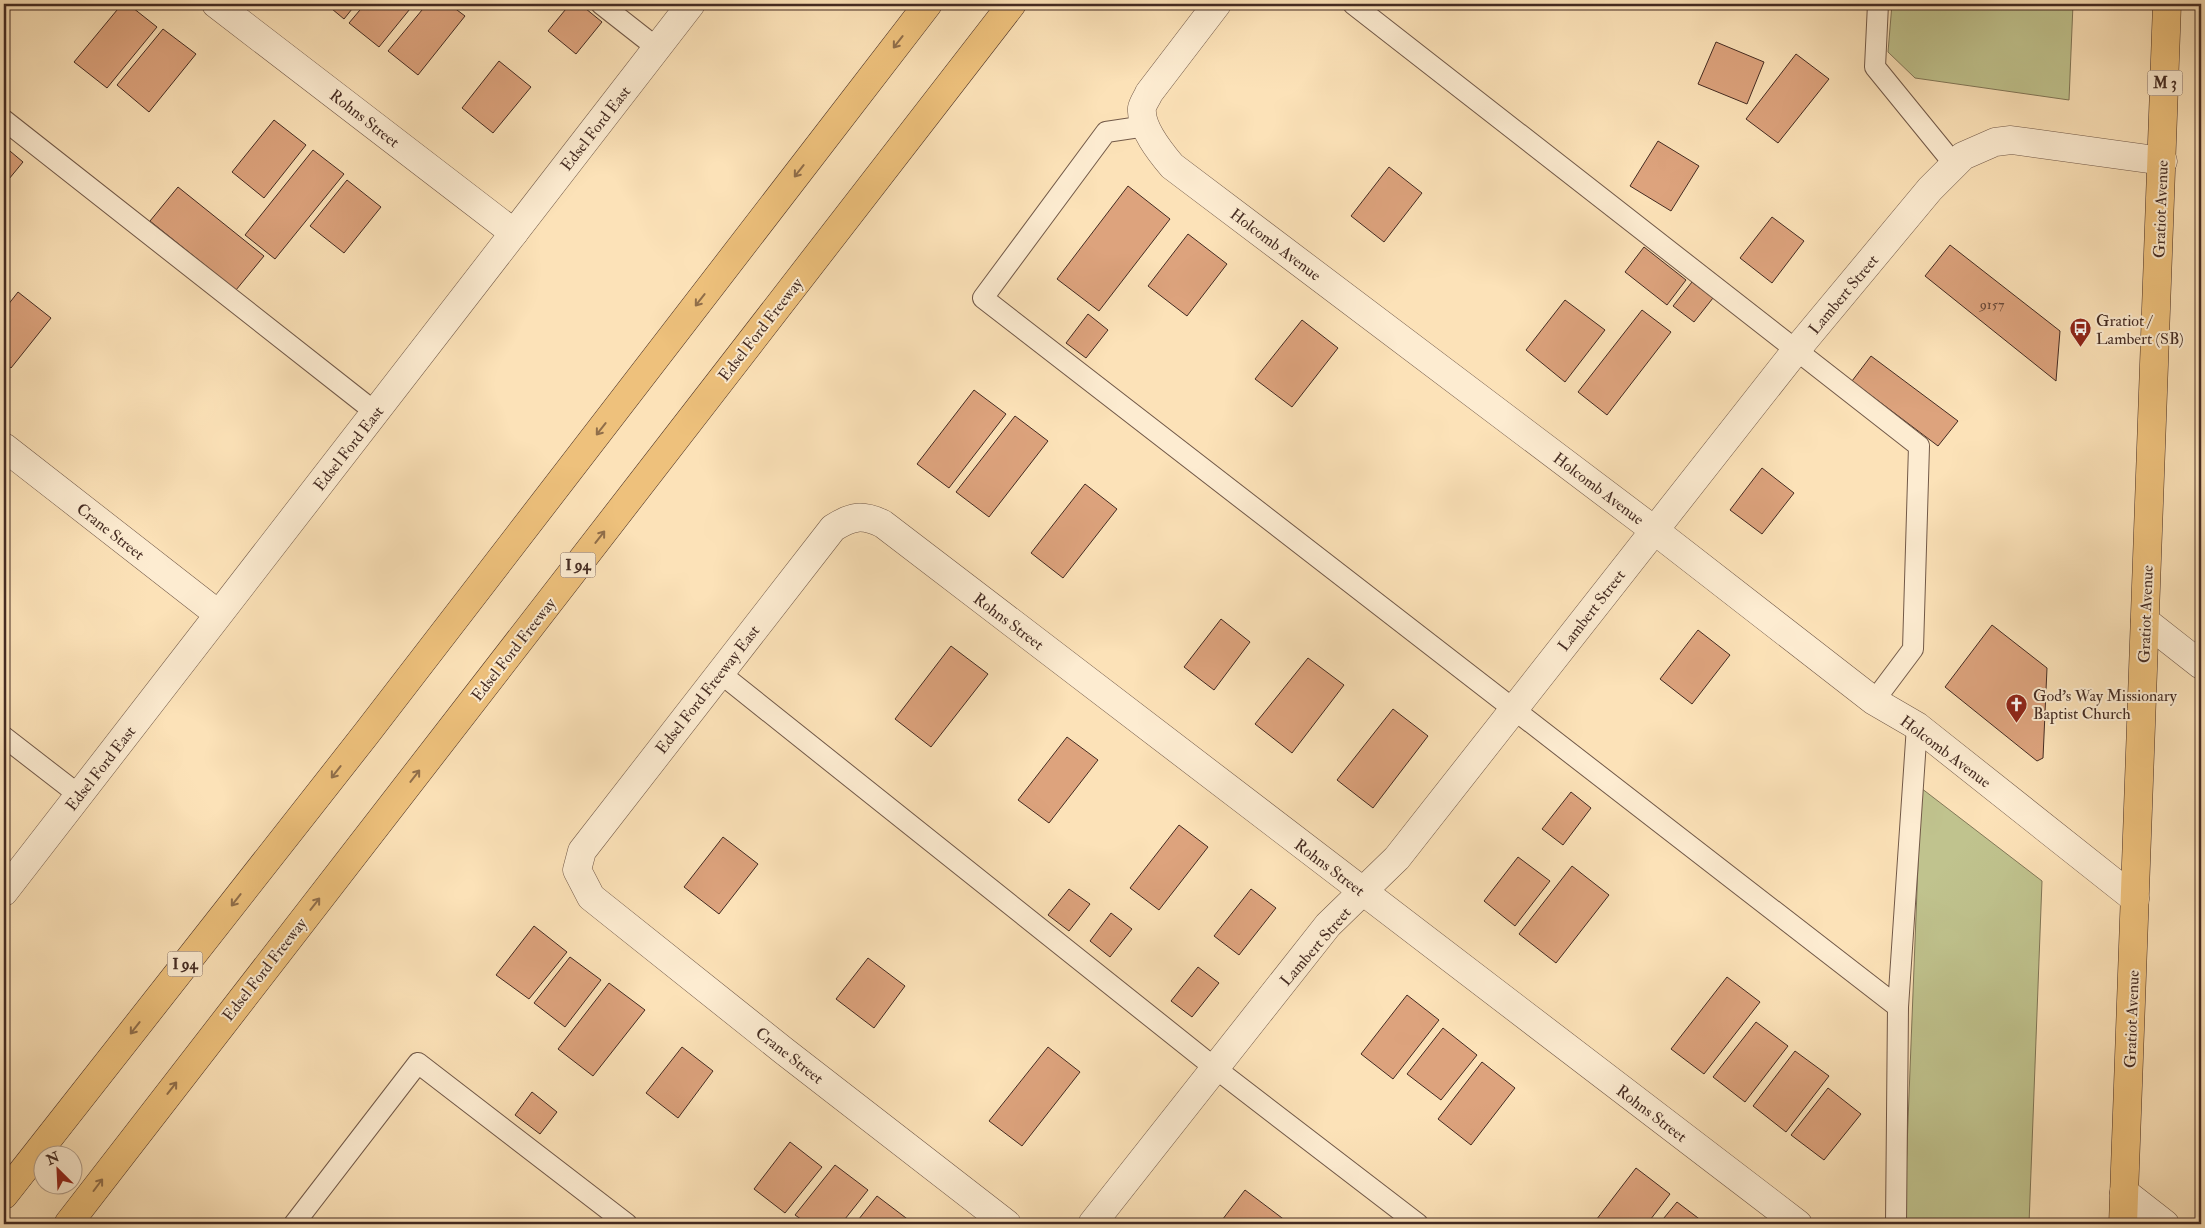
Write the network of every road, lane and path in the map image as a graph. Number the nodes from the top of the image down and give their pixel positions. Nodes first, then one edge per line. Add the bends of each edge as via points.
1 (216, 4) edge
2 (601, 4) edge
3 (691, 4) edge
4 (928, 4) edge
5 (1012, 4) edge
6 (1217, 4) edge
7 (1353, 4) edge
8 (1878, 4) edge
9 (2167, 4) edge
10 (657, 48) junction
11 (4, 120) edge
12 (1146, 126) junction
13 (2163, 162) junction
14 (1954, 164) junction
15 (514, 233) junction
16 (1796, 349) junction
17 (375, 412) junction
18 (4, 447) edge
19 (860, 518) joint
20 (1654, 530) junction
21 (218, 614) junction
22 (2145, 621) junction
23 (2201, 665) edge
24 (720, 672) junction
25 (1874, 701) junction
26 (1514, 708) junction
27 (1917, 726) junction
28 (4, 737) edge
29 (79, 795) junction
30 (581, 880) joint
31 (4, 892) edge
32 (1363, 892) junction
33 (2135, 898) junction
34 (1898, 1007) junction
35 (1215, 1068) junction
36 (2124, 1192) junction
37 (4, 1195) edge
38 (68, 1224) edge
39 (294, 1224) edge
40 (627, 1224) edge
41 (1007, 1224) edge
42 (1092, 1224) edge
43 (1418, 1224) edge
44 (1798, 1224) edge
45 (1896, 1224) edge
46 (2123, 1224) edge
47 (2165, 1224) edge

1 - 15 street, Rohns Street
2 - 10 lane
3 - 10 street, Edsel Ford East
4 -> 37 main road, I 94 via 372,726
38 -> 5 main road, Edsel Ford Freeway / I 94
6 - 12 street, Holcomb Avenue via 1148,93 1142,108
7 - 16 lane
8 - 14 lane via 1875,67
9 - 13 main road, Gratiot Avenue / M 3
10 - 15 street, Edsel Ford East
11 - 17 lane
12 - 20 street, Holcomb Avenue via 1156,146 1172,166
12 - 26 lane via 1106,132 982,298
13 - 14 street, Lambert Street via 2010,140 1996,142 1963,156
13 - 22 main road, Gratiot Avenue / M 3
14 - 16 street, Lambert Street
15 - 17 street, Edsel Ford East
16 - 20 street, Lambert Street
16 - 25 lane via 1920,446 1913,649
17 - 21 street, Edsel Ford East
18 - 21 street, Crane Street
19 - 24 street, Edsel Ford Freeway East via 849,518 833,528
19 - 32 street, Rohns Street via 870,518 882,524
20 - 25 street, Holcomb Avenue
20 - 26 street, Lambert Street
21 - 29 street, Edsel Ford East
22 - 23 street
22 - 33 main road, Gratiot Avenue / M 3
24 - 30 street, Edsel Ford Freeway East via 582,851 577,870
24 - 35 lane
25 - 27 street, Holcomb Avenue
26 - 32 street, Lambert Street via 1397,858
26 - 34 lane
27 - 33 street, Holcomb Avenue
27 - 34 lane
28 - 29 lane
29 - 31 street, Edsel Ford East
30 - 41 street, Crane Street via 591,897
32 - 35 street, Lambert Street via 1328,925
32 - 44 street, Rohns Street
33 - 36 main road, Gratiot Avenue / M 3
34 - 45 lane
35 - 42 street, Lambert Street
35 - 43 lane
36 - 46 main road, Gratiot Avenue / M 3
36 - 47 street
39 - 40 lane via 418,1063

